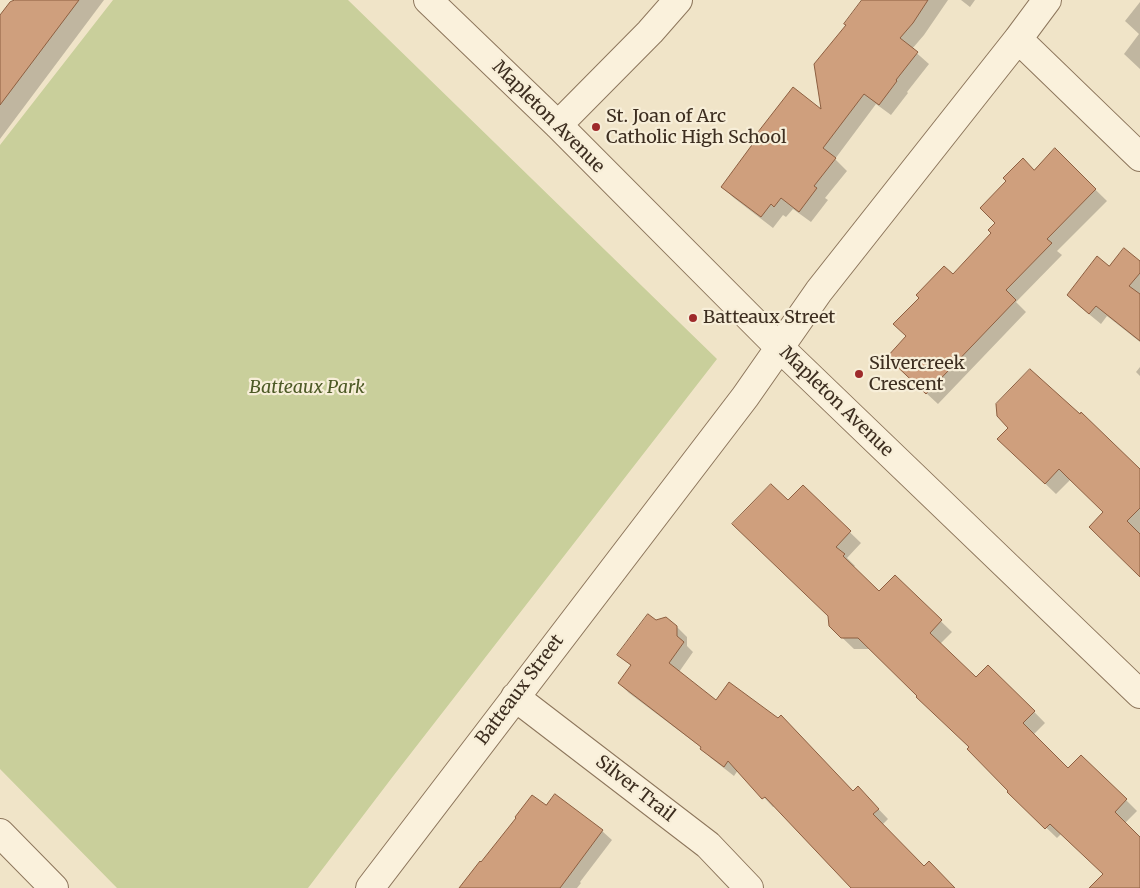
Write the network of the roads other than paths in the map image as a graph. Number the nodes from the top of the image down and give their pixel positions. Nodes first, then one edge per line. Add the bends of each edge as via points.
1 (428, 0) edge
2 (678, 0) edge
3 (1047, 0) edge
4 (1018, 39) junction
5 (558, 125) junction
6 (1140, 157) edge
7 (779, 348) junction
8 (1140, 694) edge
9 (515, 697) junction
10 (0, 833) edge
11 (54, 888) edge
12 (370, 888) edge
13 (749, 888) edge

1 - 5 street, Mapleton Avenue
2 - 5 street
3 - 4 street
4 - 6 street
4 - 7 street via 825,284
5 - 7 street, Mapleton Avenue
7 - 8 street, Mapleton Avenue
7 - 9 street, Batteaux Street
9 - 12 street, Batteaux Street
9 - 13 street, Silver Trail via 708,845
10 - 11 street

